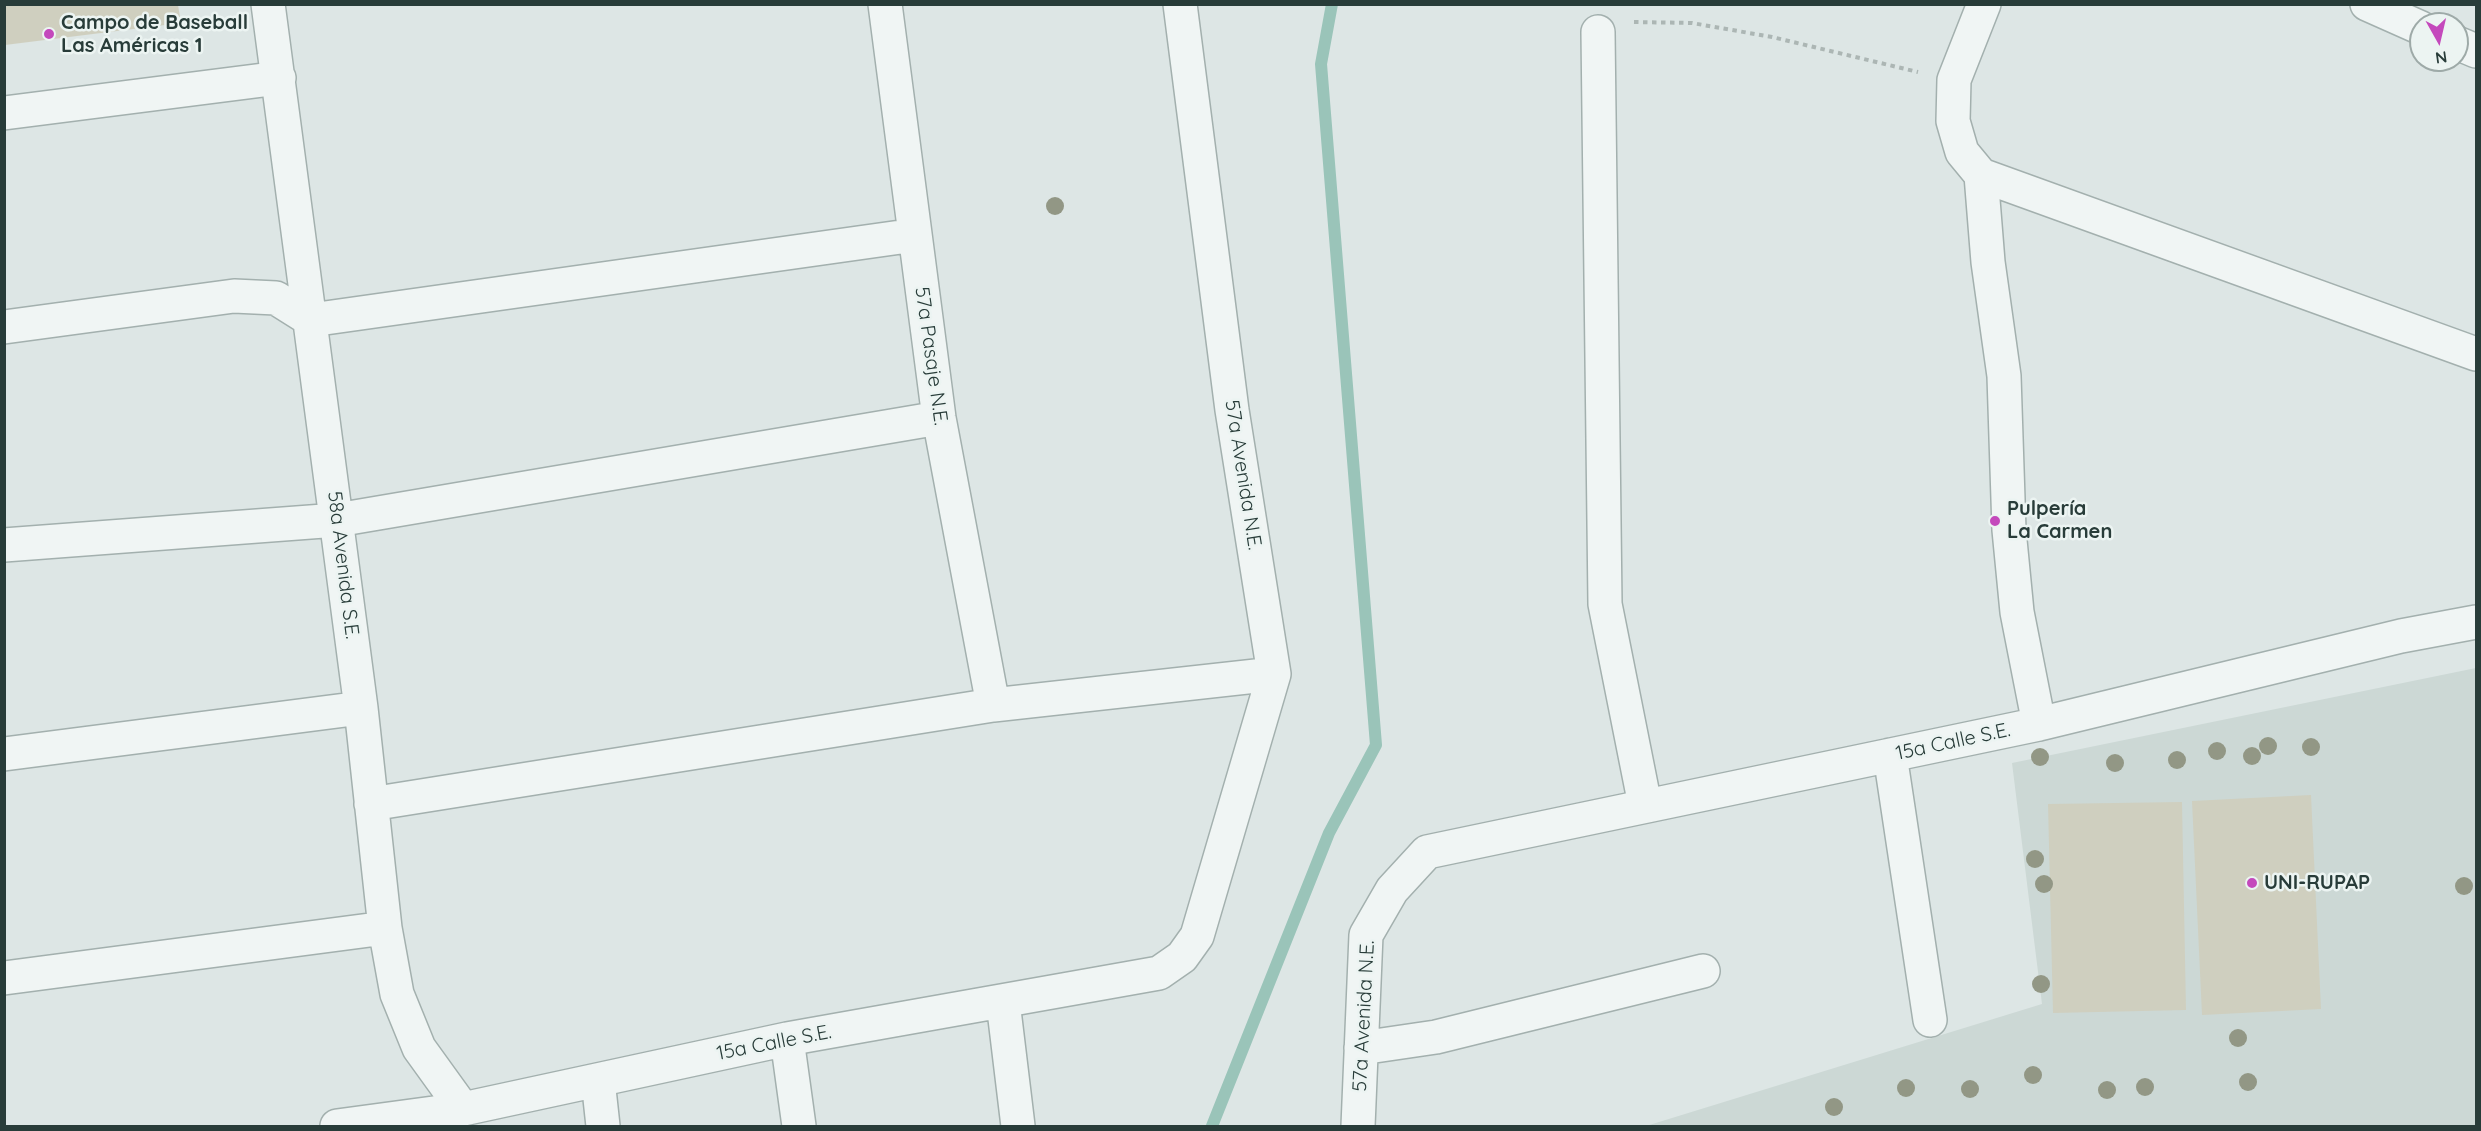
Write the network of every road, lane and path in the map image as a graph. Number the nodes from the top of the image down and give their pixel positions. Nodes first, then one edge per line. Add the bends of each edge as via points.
1 (885, 4) edge
2 (1180, 4) edge
3 (1984, 4) edge
4 (274, 5) edge
5 (2380, 8) edge
6 (2409, 22) edge
7 (1598, 32) joint
8 (279, 78) junction
9 (1954, 80) junction
10 (4, 113) edge
11 (1981, 175) junction
12 (915, 235) junction
13 (311, 320) junction
14 (4, 327) edge
15 (2476, 354) edge
16 (939, 418) junction
17 (337, 520) junction
18 (4, 545) edge
19 (2476, 622) edge
20 (1274, 674) junction
21 (993, 705) junction
22 (361, 708) junction
23 (2039, 724) junction
24 (4, 754) edge
25 (1890, 755) junction
26 (371, 804) junction
27 (1645, 805) junction
28 (1427, 852) joint
29 (385, 928) junction
30 (1197, 936) joint
31 (1703, 971) dead end
32 (4, 978) edge
33 (1003, 1002) junction
34 (1930, 1020) dead end
35 (787, 1039) junction
36 (1361, 1048) junction
37 (598, 1080) junction
38 (463, 1109) junction
39 (337, 1126) edge
40 (603, 1126) edge
41 (798, 1126) edge
42 (1018, 1126) edge
43 (1358, 1126) edge

1 - 12 street, 57a Pasaje N.E.
2 - 20 street, 57a Avenida N.E. via 1232,410
3 - 9 street
4 - 8 street, 58a Avenida S.E.
5 - 6 street
7 - 9 path via 1606,24 1621,21 1692,22
7 - 27 street via 1605,604
8 - 10 street
8 - 13 street, 58a Avenida S.E.
9 - 11 street via 1953,121 1957,136 1962,152
11 - 15 street
11 - 23 street via 2004,376 2009,530 2017,612
12 - 13 street
12 - 16 street, 57a Pasaje N.E.
13 - 14 street via 276,298 234,296
13 - 17 street, 58a Avenida S.E.
16 - 17 street
16 - 21 street, 57a Pasaje N.E.
17 - 18 street
17 - 22 street, 58a Avenida S.E.
19 - 23 street, 15a Calle S.E. via 2401,636
20 - 21 street
20 - 30 street, 57a Avenida N.E.
21 - 26 street
22 - 24 street
22 - 26 street, 58a Avenida S.E.
23 - 25 street, 15a Calle S.E.
25 - 27 street, 15a Calle S.E.
25 - 34 street
26 - 29 street, 58a Avenida S.E.
27 - 28 street, 15a Calle S.E.
28 - 36 street, 57a Avenida N.E. via 1392,890 1366,935
29 - 32 street
29 - 38 street, 58a Avenida S.E. via 397,994 419,1048
30 - 33 street, 15a Calle S.E. via 1182,957 1159,973
31 - 36 street via 1436,1037
33 - 35 street, 15a Calle S.E.
33 - 42 street
35 - 37 street, 15a Calle S.E.
35 - 41 street
36 - 43 street, 57a Avenida N.E.
37 - 38 street, 15a Calle S.E.
37 - 40 street
38 - 39 street, 15a Calle S.E.

